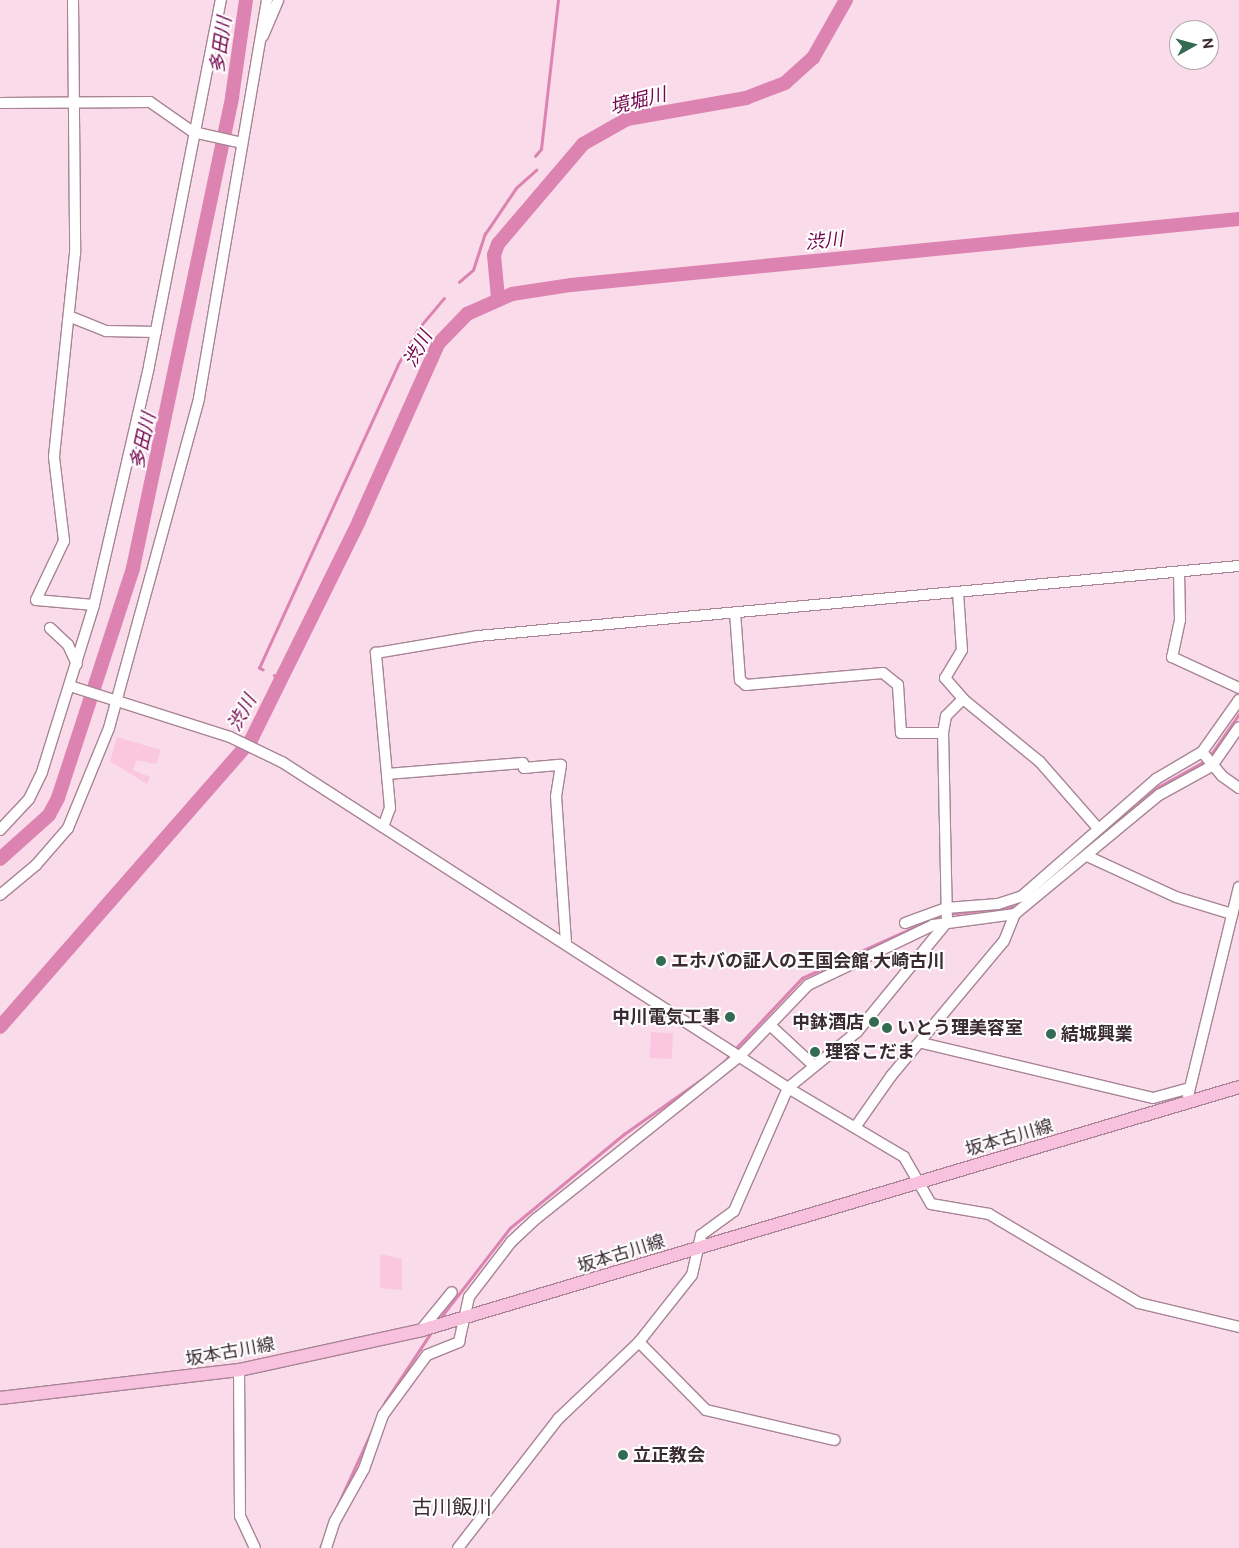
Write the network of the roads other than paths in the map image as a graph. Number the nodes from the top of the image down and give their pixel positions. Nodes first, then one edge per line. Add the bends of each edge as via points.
1 (72, 0) edge
2 (221, 0) edge
3 (267, 0) edge
4 (278, 0) edge
5 (260, 42) junction
6 (74, 102) junction
7 (0, 103) edge
8 (196, 133) junction
9 (239, 142) junction
10 (71, 318) junction
11 (156, 332) junction
12 (1239, 566) edge
13 (1179, 572) junction
14 (958, 592) junction
15 (94, 604) junction
16 (735, 612) junction
17 (50, 628) dead end
18 (77, 664) junction
19 (73, 687) junction
20 (1239, 688) edge
21 (114, 699) junction
22 (962, 699) junction
23 (1239, 700) edge
24 (1239, 726) edge
25 (944, 732) junction
26 (1207, 759) junction
27 (387, 774) junction
28 (1239, 788) edge
29 (383, 827) junction
30 (1097, 827) junction
31 (0, 830) edge
32 (1085, 850) junction
33 (1239, 886) edge
34 (0, 895) edge
35 (1015, 914) junction
36 (1232, 914) junction
37 (946, 915) junction
38 (906, 923) dead end
39 (566, 944) junction
40 (771, 1026) junction
41 (922, 1042) junction
42 (735, 1053) junction
43 (812, 1064) junction
44 (1239, 1087) edge
45 (788, 1088) junction
46 (1188, 1096) junction
47 (856, 1126) junction
48 (919, 1183) junction
49 (700, 1248) junction
50 (452, 1292) dead end
51 (463, 1319) junction
52 (1239, 1327) edge
53 (421, 1330) junction
54 (639, 1342) junction
55 (239, 1370) junction
56 (0, 1398) edge
57 (835, 1440) dead end
58 (255, 1548) edge
59 (326, 1548) edge
60 (458, 1548) edge

1 - 6 street
2 - 8 street
3 - 5 street
4 - 5 street
5 - 9 street
6 - 7 street
6 - 8 street via 150,102
6 - 10 street
8 - 9 street
8 - 11 street
9 - 21 street via 199,398
10 - 11 street via 106,331
10 - 15 street via 54,457 64,540 36,600 74,600
11 - 15 street
12 - 13 street
13 - 14 street
13 - 20 street via 1180,620 1172,657
14 - 16 street
14 - 22 street via 962,650 946,678
15 - 18 street
16 - 25 street via 740,680 746,685 884,673 898,685 901,733
16 - 27 street via 478,636 376,653
17 - 18 street via 68,645
18 - 19 street
19 - 21 street
19 - 31 street via 29,799
21 - 29 street via 233,738 263,752
21 - 34 street via 92,777 68,828 36,865
22 - 25 street via 946,716
22 - 30 street via 1019,742
23 - 26 street
24 - 26 street
25 - 37 street
26 - 28 street
26 - 30 street via 1156,779
26 - 32 street
27 - 29 street via 390,808
27 - 39 street via 523,763 524,768 561,765 556,796
29 - 39 street
30 - 32 street
32 - 35 street
32 - 36 street via 1176,897
32 - 37 street via 1022,896
33 - 36 street
35 - 37 street
35 - 41 street via 1004,941
36 - 46 street
37 - 38 street
37 - 40 street via 808,985
37 - 43 street via 864,1025
39 - 42 street
40 - 42 street
40 - 43 street
41 - 46 street via 1153,1098
41 - 47 street
42 - 45 street
42 - 51 street via 511,1242 469,1297
43 - 45 street
44 - 46 main road, 坂本古川線
45 - 47 street
45 - 49 street via 734,1211 706,1228
46 - 48 main road, 坂本古川線
47 - 48 street via 904,1157
48 - 49 main road, 坂本古川線
48 - 52 street via 931,1204 988,1214 1139,1304
49 - 51 main road, 坂本古川線
49 - 54 street via 692,1275
50 - 53 street
51 - 53 main road, 坂本古川線
51 - 59 street via 459,1342 426,1355 383,1416 364,1469 335,1521
53 - 55 main road, 坂本古川線
54 - 57 street via 706,1410
54 - 60 street via 558,1419
55 - 56 main road, 坂本古川線
55 - 58 street via 240,1516

